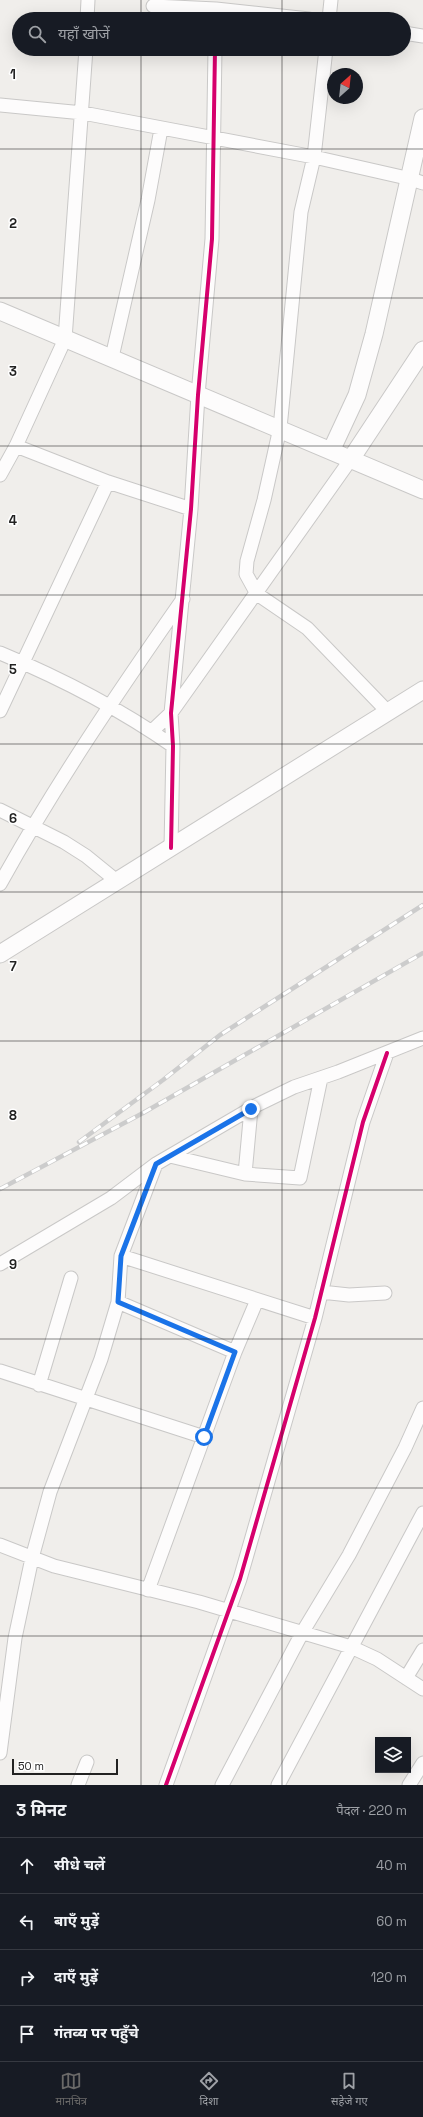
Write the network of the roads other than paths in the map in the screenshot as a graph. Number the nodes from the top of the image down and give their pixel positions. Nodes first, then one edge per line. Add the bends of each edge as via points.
1 (88, 0) edge
2 (332, 0) edge
3 (153, 6) dead end
4 (216, 9) edge
5 (88, 12) edge
6 (244, 12) edge
7 (330, 12) edge
8 (411, 34) edge
9 (423, 36) edge
10 (86, 56) edge
11 (215, 56) edge
12 (325, 56) edge
13 (0, 105) edge
14 (83, 114) junction
15 (423, 118) edge
16 (161, 129) junction
17 (214, 139) junction
18 (314, 157) junction
19 (417, 181) edge
20 (0, 311) edge
21 (65, 339) junction
22 (423, 350) edge
23 (112, 357) junction
24 (198, 395) junction
25 (280, 428) junction
26 (16, 446) junction
27 (331, 450) junction
28 (351, 459) junction
29 (0, 475) edge
30 (108, 482) junction
31 (423, 490) edge
32 (191, 509) junction
33 (257, 594) junction
34 (183, 599) junction
35 (0, 653) edge
36 (23, 663) junction
37 (423, 690) edge
38 (108, 706) junction
39 (0, 711) edge
40 (388, 712) junction
41 (171, 713) junction
42 (152, 731) junction
43 (173, 746) junction
44 (0, 810) edge
45 (32, 826) junction
46 (171, 848) junction
47 (118, 882) junction
48 (0, 884) edge
49 (0, 954) edge
50 (423, 1038) edge
51 (387, 1053) junction
52 (322, 1078) junction
53 (251, 1109) junction
54 (170, 1156) junction
55 (156, 1164) junction
56 (245, 1174) junction
57 (121, 1256) junction
58 (0, 1264) edge
59 (71, 1278) dead end
60 (321, 1292) junction
61 (385, 1293) dead end
62 (257, 1300) junction
63 (118, 1302) junction
64 (315, 1318) junction
65 (235, 1352) junction
66 (0, 1371) edge
67 (39, 1385) junction
68 (87, 1398) junction
69 (423, 1408) edge
70 (204, 1437) junction
71 (423, 1512) edge
72 (0, 1545) edge
73 (32, 1558) junction
74 (148, 1590) junction
75 (230, 1611) junction
76 (302, 1633) junction
77 (351, 1647) junction
78 (423, 1650) edge
79 (406, 1678) junction
80 (423, 1690) edge
81 (0, 1752) edge
82 (87, 1762) dead end
83 (423, 1763) edge
84 (78, 1785) edge
85 (166, 1785) edge
86 (222, 1785) edge
87 (278, 1785) edge
88 (409, 1785) edge

1 - 5 street
2 - 7 street
3 - 4 street
4 - 6 street
8 - 9 street
10 - 14 street
11 - 17 street
12 - 18 street
13 - 14 street
14 - 16 street
14 - 21 street
15 - 19 street
16 - 17 street
16 - 23 street via 148,200
17 - 18 street
17 - 24 street via 212,239
18 - 19 street
18 - 25 street via 301,212
19 - 27 street via 357,395
20 - 21 street
21 - 23 street
21 - 26 street
22 - 28 street
23 - 24 street
24 - 25 street
24 - 32 street
25 - 27 street
25 - 33 street via 264,500 246,561 246,574
26 - 29 street
26 - 30 street
27 - 28 street
28 - 31 street
28 - 33 street
30 - 32 street
30 - 36 street
32 - 34 street
33 - 40 street via 307,628
33 - 41 street
34 - 38 street
34 - 41 street
35 - 36 street
36 - 38 street
36 - 39 street
37 - 40 street
38 - 42 street
38 - 45 street
40 - 46 street
41 - 42 street
41 - 43 street
42 - 43 street
43 - 46 street
44 - 45 street
45 - 47 street via 81,853
45 - 48 street
46 - 47 street
47 - 49 street
50 - 51 street
51 - 52 street
51 - 60 street via 363,1122
52 - 53 street via 294,1086
52 - 56 street via 300,1178
53 - 54 street
53 - 56 street
54 - 55 street
54 - 56 street
55 - 57 street
55 - 58 street via 111,1198
57 - 62 street
57 - 63 street
59 - 67 street
60 - 61 street via 349,1295
60 - 64 street
62 - 64 street
62 - 65 street
63 - 65 street
63 - 68 street via 102,1359
64 - 75 street
65 - 70 street
66 - 67 street
67 - 68 street
68 - 70 street
68 - 73 street via 50,1492
69 - 76 street via 349,1555
70 - 74 street
71 - 77 street
72 - 73 street
73 - 74 street
73 - 81 street via 15,1638
74 - 75 street
75 - 76 street
75 - 85 street
76 - 77 street
76 - 86 street
77 - 79 street via 377,1659
77 - 87 street
78 - 79 street
79 - 80 street
82 - 84 street
83 - 88 street

